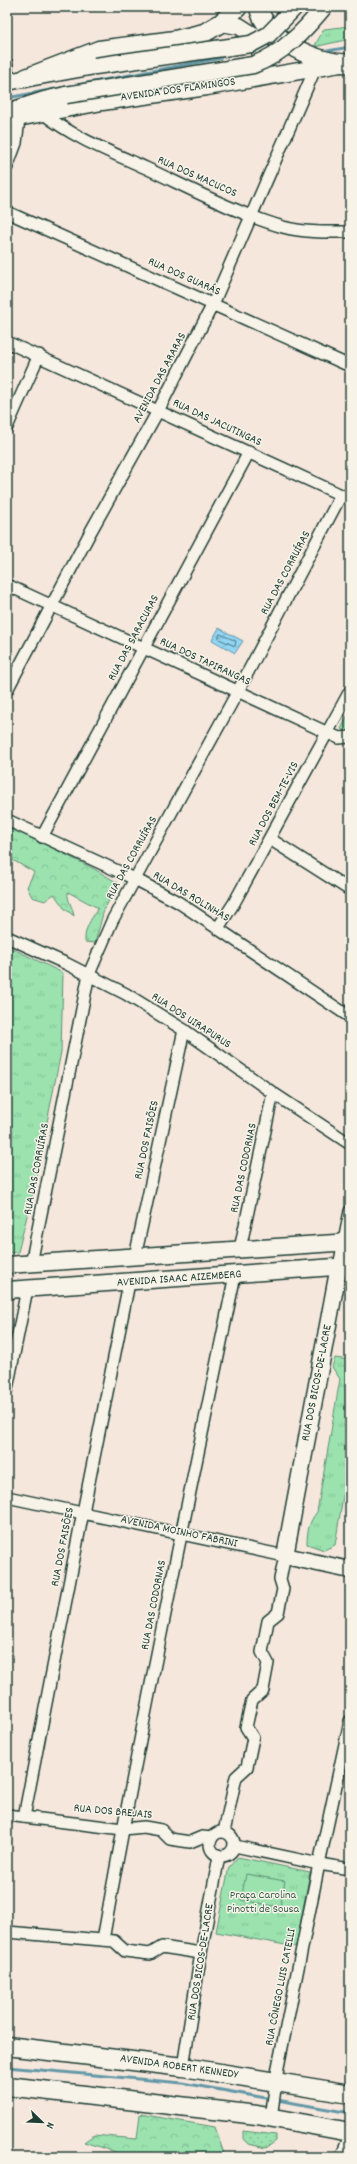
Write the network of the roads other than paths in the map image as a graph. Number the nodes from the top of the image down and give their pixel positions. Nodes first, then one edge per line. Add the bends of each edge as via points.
1 (238, 7) edge
2 (259, 7) edge
3 (295, 7) edge
4 (324, 7) edge
5 (221, 23) junction
6 (7, 64) edge
7 (345, 64) edge
8 (315, 69) junction
9 (7, 73) edge
10 (26, 78) junction
11 (7, 82) edge
12 (238, 82) junction
13 (44, 114) junction
14 (11, 117) edge
15 (7, 167) edge
16 (7, 212) edge
17 (251, 215) junction
18 (350, 232) edge
19 (213, 304) junction
20 (7, 342) edge
21 (39, 355) junction
22 (350, 366) edge
23 (158, 411) junction
24 (7, 427) edge
25 (249, 452) junction
26 (346, 497) edge
27 (7, 585) edge
28 (53, 605) junction
29 (143, 648) junction
30 (7, 690) edge
31 (238, 691) junction
32 (350, 691) edge
33 (327, 732) junction
34 (350, 737) edge
35 (7, 820) edge
36 (42, 837) junction
37 (270, 839) junction
38 (135, 879) junction
39 (350, 890) edge
40 (218, 928) junction
41 (7, 937) edge
42 (89, 974) junction
43 (350, 1017) edge
44 (184, 1030) junction
45 (273, 1093) junction
46 (350, 1144) edge
47 (350, 1211) edge
48 (347, 1242) edge
49 (240, 1249) junction
50 (135, 1257) junction
51 (31, 1264) junction
52 (7, 1265) edge
53 (344, 1266) edge
54 (235, 1275) junction
55 (129, 1283) junction
56 (27, 1289) junction
57 (7, 1290) edge
58 (7, 1389) edge
59 (7, 1497) edge
60 (82, 1512) junction
61 (182, 1533) junction
62 (285, 1556) junction
63 (350, 1570) edge
64 (350, 1721) edge
65 (7, 1815) edge
66 (24, 1817) junction
67 (123, 1829) junction
68 (224, 1832) junction
69 (212, 1838) junction
70 (234, 1846) junction
71 (219, 1856) junction
72 (318, 1864) junction
73 (350, 1869) edge
74 (7, 1932) edge
75 (103, 1940) junction
76 (201, 1953) junction
77 (7, 2046) edge
78 (183, 2067) junction
79 (276, 2083) junction
80 (7, 2086) edge
81 (350, 2094) edge
82 (272, 2112) junction
83 (350, 2132) edge
84 (350, 2136) edge
85 (341, 2157) edge

1 - 5 main road
2 - 7 main road via 264,22 279,37 313,56
3 - 10 main road, bridge via 268,35 251,44
4 - 14 main road, bridge via 278,53 253,65 66,95 44,100
5 - 10 main road via 191,37 99,50
5 - 12 main road via 233,24 247,30 258,38 261,44 259,60 252,71
6 - 9 street
7 - 8 main road, AVENIDA DOS FLAMINGOS
8 - 12 main road, AVENIDA DOS FLAMINGOS
8 - 17 street, AVENIDA DAS ARARAS
10 - 11 main road
12 - 13 main road, AVENIDA DOS FLAMINGOS via 102,102
13 - 14 main road, AVENIDA DOS FLAMINGOS
13 - 17 street, RUA DOS MACUCOS via 85,140
14 - 15 street via 16,143
16 - 19 street, RUA DOS GUARÁS
17 - 18 street, RUA DOS MACUCOS via 283,227 300,230
17 - 19 street, AVENIDA DAS ARARAS
19 - 22 street, RUA DOS GUARÁS
19 - 23 street, AVENIDA DAS ARARAS
20 - 21 street, RUA DAS JACUTINGAS
21 - 23 street, RUA DAS JACUTINGAS
21 - 24 street
23 - 25 street, RUA DAS JACUTINGAS
23 - 28 street, AVENIDA DAS ARARAS
25 - 26 street, RUA DAS JACUTINGAS
25 - 29 street, RUA DAS SARACURAS
26 - 31 street, RUA DAS CORRUÍRAS
27 - 28 street, RUA DOS TAPIRANGAS
28 - 29 street, RUA DOS TAPIRANGAS
28 - 30 street, AVENIDA DAS ARARAS
29 - 31 street, RUA DOS TAPIRANGAS
29 - 36 street, RUA DAS SARACURAS
31 - 33 street, RUA DOS TAPIRANGAS
31 - 38 street, RUA DAS CORRUÍRAS
32 - 33 street, RUA DOS BEM-TE-VIS
33 - 34 street, RUA DOS TAPIRANGAS via 339,738
33 - 37 street, RUA DOS BEM-TE-VIS
35 - 36 street, RUA DAS ROLINHAS
36 - 38 street, RUA DAS ROLINHAS
37 - 39 street
37 - 40 street, RUA DOS BEM-TE-VIS
38 - 40 street, RUA DAS ROLINHAS via 178,902
38 - 42 street, RUA DAS CORRUÍRAS via 112,921
40 - 43 street, RUA DAS ROLINHAS
41 - 42 street, RUA DOS UIRAPURUS
42 - 44 street, RUA DOS UIRAPURUS
42 - 51 street, RUA DAS CORRUÍRAS
44 - 45 street, RUA DOS UIRAPURUS
44 - 50 street, RUA DOS FAISÕES
45 - 46 street, RUA DOS UIRAPURUS
45 - 49 street, RUA DAS CODORNAS
47 - 48 street, RUA DOS BICOS-DE-LACRE
48 - 49 main road, AVENIDA ISAAC AIZEMBERG
48 - 53 street, RUA DOS BICOS-DE-LACRE
49 - 50 main road, AVENIDA ISAAC AIZEMBERG
50 - 51 main road, AVENIDA ISAAC AIZEMBERG
51 - 52 main road, AVENIDA ISAAC AIZEMBERG
53 - 54 main road, AVENIDA ISAAC AIZEMBERG
53 - 62 main road, RUA DOS BICOS-DE-LACRE
54 - 55 main road, AVENIDA ISAAC AIZEMBERG
54 - 61 street, RUA DAS CODORNAS
55 - 56 main road, AVENIDA ISAAC AIZEMBERG
55 - 60 street, RUA DOS FAISÕES
56 - 57 main road, AVENIDA ISAAC AIZEMBERG
56 - 58 street
59 - 60 street, AVENIDA MOINHO FABRINI
60 - 61 street, AVENIDA MOINHO FABRINI
60 - 66 street, RUA DOS FAISÕES
61 - 62 street, AVENIDA MOINHO FABRINI
61 - 67 street, RUA DAS CODORNAS
62 - 63 main road, AVENIDA MOINHO FABRINI
62 - 68 street via 280,1578 284,1589 278,1613 268,1621 262,1652 268,1664 263,1690 252,1700 246,1727 253,1738 247,1767 236,1776
64 - 72 street, RUA CÔNEGO LUIS CATELLI
65 - 66 street, RUA DOS BREJAIS
66 - 67 street, RUA DOS BREJAIS
67 - 69 street, RUA DOS BREJAIS via 144,1827 161,1830 170,1839 190,1842 202,1837
67 - 75 street, RUA DAS CODORNAS
68 - 69 street via 217,1833
68 - 70 street via 231,1835
69 - 71 street via 211,1849
70 - 71 street via 231,1853
70 - 72 street
71 - 76 street, RUA DOS BICOS-DE-LACRE
72 - 73 street
72 - 79 street, RUA CÔNEGO LUIS CATELLI
74 - 75 street
75 - 76 street via 114,1942 125,1951 150,1954 162,1947
76 - 78 street, RUA DOS BICOS-DE-LACRE
77 - 78 main road, AVENIDA ROBERT KENNEDY
78 - 79 main road, AVENIDA ROBERT KENNEDY
79 - 81 main road, AVENIDA ROBERT KENNEDY
79 - 82 street, RUA CÔNEGO LUIS CATELLI
80 - 82 main road
82 - 83 main road
84 - 85 street

